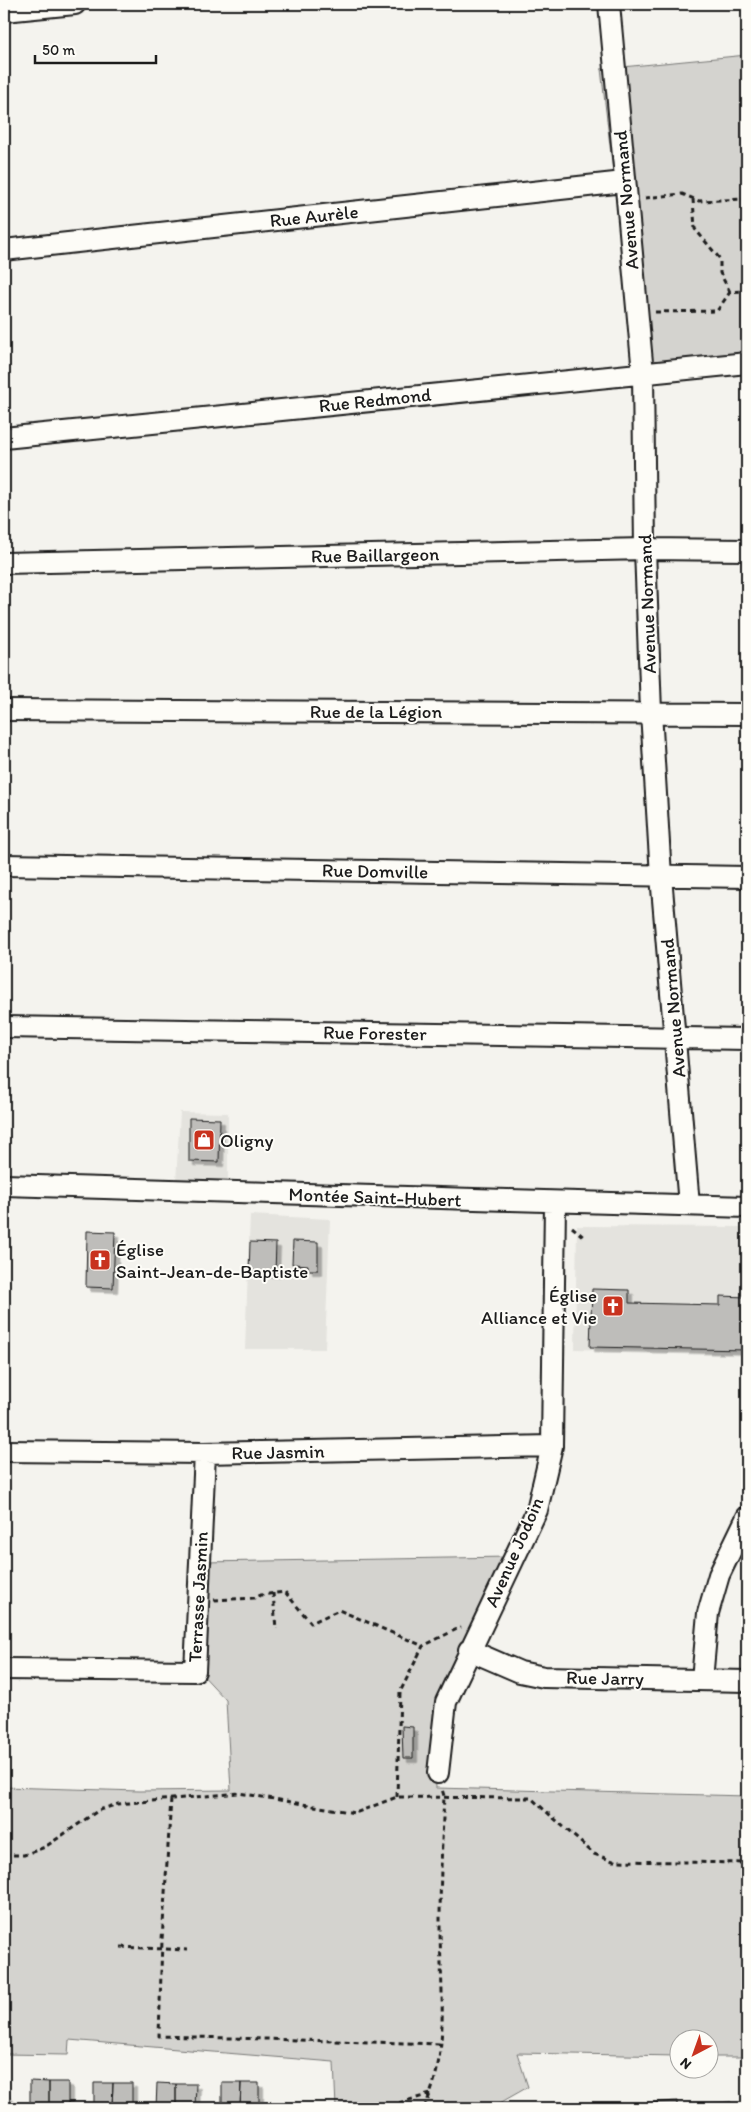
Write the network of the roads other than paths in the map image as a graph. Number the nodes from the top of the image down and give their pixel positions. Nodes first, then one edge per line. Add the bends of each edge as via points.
1 (75, 4) edge
2 (609, 4) edge
3 (4, 11) edge
4 (624, 191) junction
5 (4, 250) edge
6 (747, 362) edge
7 (643, 373) junction
8 (4, 438) edge
9 (645, 549) junction
10 (747, 550) edge
11 (4, 563) edge
12 (4, 710) edge
13 (651, 712) junction
14 (747, 714) edge
15 (4, 865) edge
16 (662, 876) junction
17 (747, 877) edge
18 (4, 1027) edge
19 (676, 1038) junction
20 (747, 1039) edge
21 (4, 1186) edge
22 (555, 1202) junction
23 (689, 1205) junction
24 (747, 1207) edge
25 (552, 1446) junction
26 (4, 1451) edge
27 (205, 1453) junction
28 (747, 1517) edge
29 (469, 1650) junction
30 (4, 1670) edge
31 (702, 1680) junction
32 (747, 1680) edge
33 (438, 1773) dead end

1 - 3 street
2 - 4 street, Avenue Normand
4 - 5 street, Rue Aurèle
4 - 7 street, Avenue Normand
6 - 7 street, Rue Redmond
7 - 8 street, Rue Redmond
7 - 9 street, Avenue Normand
9 - 10 street, Rue Baillargeon
9 - 11 street, Rue Baillargeon
9 - 13 street, Avenue Normand
12 - 13 street, Rue de la Légion
13 - 14 street, Rue de la Légion
13 - 16 street, Avenue Normand
15 - 16 street, Rue Domville
16 - 17 street, Rue Domville
16 - 19 street, Avenue Normand
18 - 19 street, Rue Forester
19 - 20 street, Rue Forester
19 - 23 street, Avenue Normand
21 - 22 street, Montée Saint-Hubert
22 - 23 street, Montée Saint-Hubert
22 - 25 street, Avenue Jodoin
23 - 24 street, Montée Saint-Hubert
25 - 27 street, Rue Jasmin
25 - 29 street, Avenue Jodoin via 537,1510
26 - 27 street, Rue Jasmin
27 - 30 street, Terrasse Jasmin via 196,1671
28 - 31 street via 719,1574 708,1613
29 - 31 street, Rue Jarry via 520,1672 544,1677
29 - 33 street, Avenue Jodoin via 446,1702
31 - 32 street, Rue Jarry

